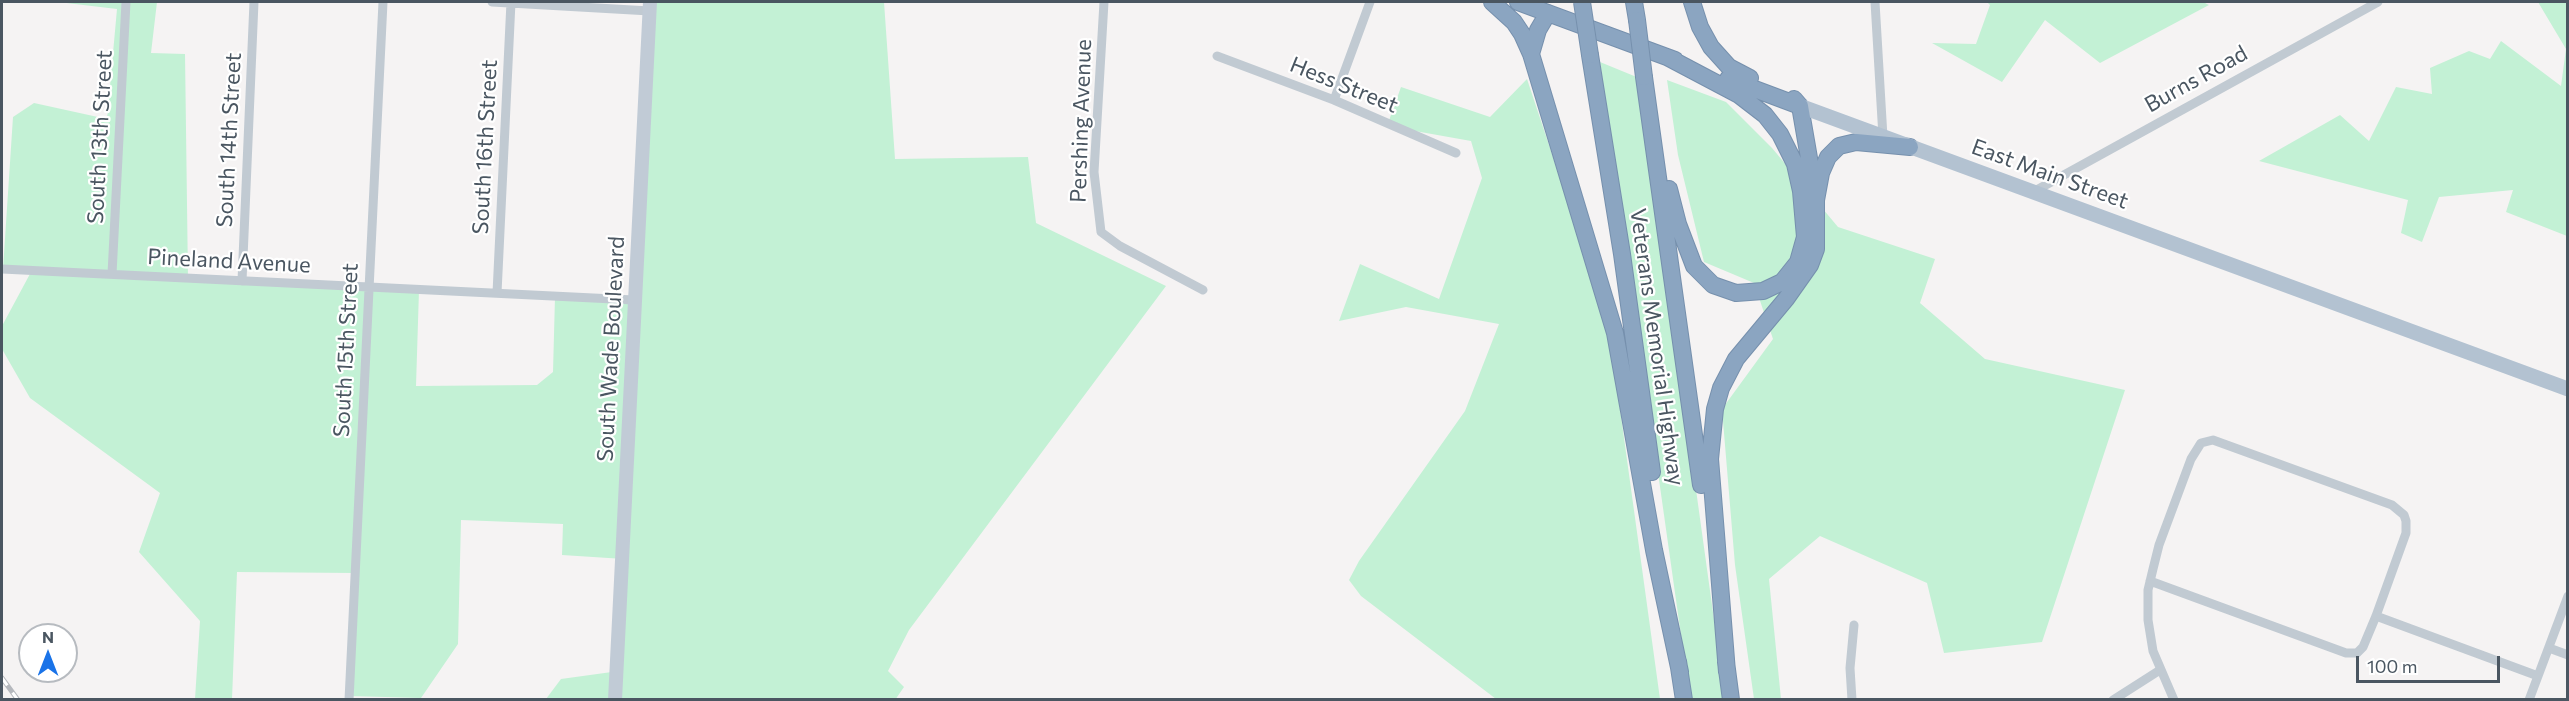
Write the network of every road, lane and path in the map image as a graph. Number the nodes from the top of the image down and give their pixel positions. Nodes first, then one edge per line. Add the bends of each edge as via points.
1 (126, 2) edge
2 (254, 2) edge
3 (383, 2) edge
4 (492, 2) edge
5 (511, 2) edge
6 (1104, 2) edge
7 (1370, 2) edge
8 (1492, 2) edge
9 (1518, 2) edge
10 (1582, 2) edge
11 (1634, 2) edge
12 (1692, 2) edge
13 (1875, 2) edge
14 (2378, 2) edge
15 (650, 6) edge
16 (1548, 13) junction
17 (1531, 54) junction
18 (1217, 56) dead end
19 (1667, 57) junction
20 (1334, 100) junction
21 (1800, 106) junction
22 (1651, 123) junction
23 (1883, 137) junction
24 (1910, 147) junction
25 (1456, 153) dead end
26 (2033, 192) junction
27 (1816, 200) junction
28 (2, 269) edge
29 (112, 274) junction
30 (242, 281) junction
31 (368, 287) junction
32 (1203, 290) dead end
33 (497, 293) junction
34 (634, 300) junction
35 (2568, 389) edge
36 (2150, 581) junction
37 (2568, 597) edge
38 (2376, 616) junction
39 (1854, 625) dead end
40 (2549, 648) junction
41 (2568, 655) edge
42 (2160, 670) junction
43 (1680, 672) junction
44 (1727, 672) junction
45 (2538, 676) junction
46 (348, 699) edge
47 (615, 699) edge
48 (1684, 699) edge
49 (1731, 699) edge
50 (1852, 699) edge
51 (2113, 699) edge
52 (2174, 699) edge
53 (2529, 699) edge

1 - 29 street, South 13th Street
2 - 30 street, South 14th Street
3 - 31 street, South 15th Street
4 - 5 street
5 - 15 street
5 - 33 street, South 16th Street
6 - 32 street, Pershing Avenue via 1094,172 1101,232
7 - 20 street
8 - 17 highway via 1514,22
9 - 16 highway, East Main Street
10 - 43 highway, Veterans Memorial Highway, bridge via 1622,254
11 - 22 highway, Veterans Memorial Highway, bridge
12 - 21 highway via 1705,37 1729,67 1789,93
13 - 23 street
14 - 26 street, Burns Road
15 - 34 main road, South Wade Boulevard
16 - 17 highway
16 - 19 highway, East Main Street
17 - 43 highway via 1615,333
18 - 20 street, Hess Street
19 - 21 highway, East Main Street
19 - 22 highway via 1739,95 1765,115 1780,134 1795,164 1805,217 1802,254 1789,276 1763,291 1746,294 1720,289 1699,272 1678,224
20 - 25 street, Hess Street
21 - 23 main road, East Main Street
21 - 27 highway
22 - 44 highway, Veterans Memorial Highway
23 - 24 main road, East Main Street
24 - 26 main road, East Main Street
24 - 27 highway via 1873,142 1839,146 1824,164
26 - 35 main road, East Main Street
27 - 44 highway via 1818,230 1810,265 1736,359 1715,409 1710,448 1711,501
28 - 29 street, Pineland Avenue
29 - 30 street, Pineland Avenue
30 - 31 street, Pineland Avenue
31 - 33 street, Pineland Avenue
31 - 46 street, South 15th Street
33 - 34 street, Pineland Avenue
34 - 47 main road, South Wade Boulevard
36 - 38 street via 2346,653 2363,647
36 - 38 street via 2191,459 2201,443 2212,440 2392,505 2404,515 2406,533
36 - 42 street via 2148,620
37 - 40 street
38 - 45 street
39 - 50 street
40 - 41 street
40 - 45 street
42 - 51 street
42 - 52 street
43 - 48 highway, Veterans Memorial Highway
44 - 49 highway, Veterans Memorial Highway
45 - 53 street

